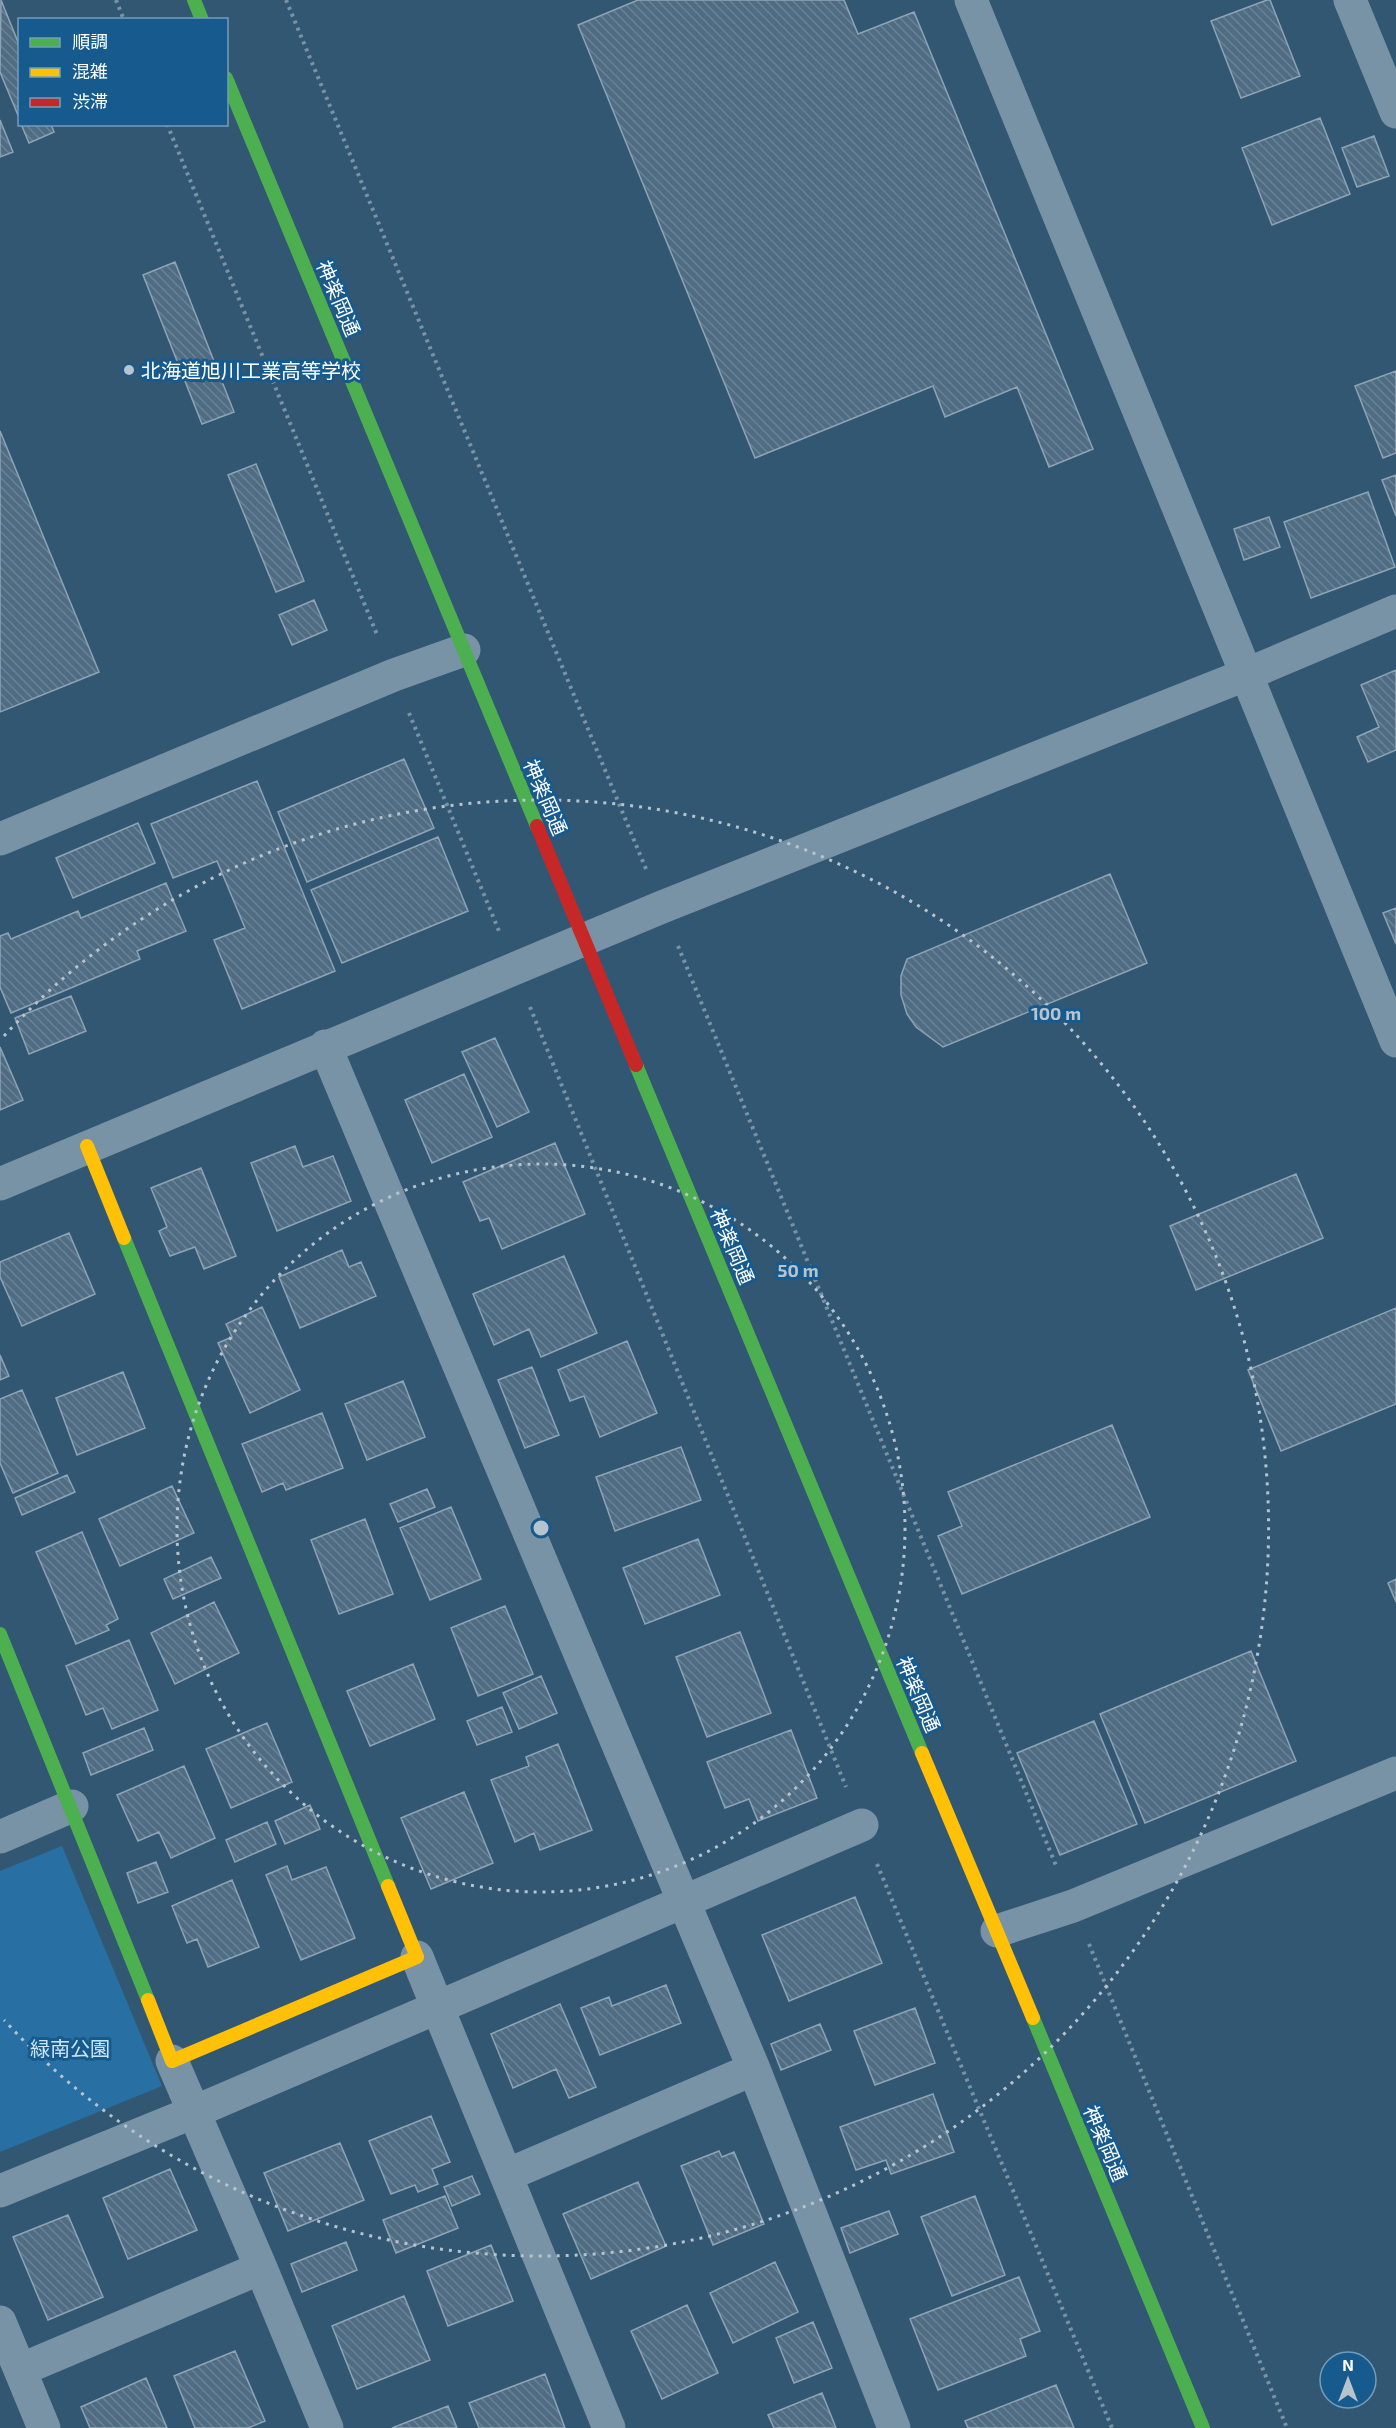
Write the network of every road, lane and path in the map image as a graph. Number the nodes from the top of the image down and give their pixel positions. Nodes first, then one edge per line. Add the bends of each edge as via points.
1 (116, 0) edge
2 (194, 0) edge
3 (286, 0) edge
4 (971, 0) edge
5 (1350, 0) edge
6 (123, 18) edge
7 (201, 18) edge
8 (228, 83) edge
9 (1396, 112) edge
10 (168, 126) edge
11 (1396, 611) edge
12 (464, 650) junction
13 (394, 675) junction
14 (1245, 675) junction
15 (0, 839) edge
16 (662, 907) junction
17 (584, 939) junction
18 (514, 968) junction
19 (1396, 1041) edge
20 (325, 1046) junction
21 (87, 1146) junction
22 (0, 1184) edge
23 (0, 1634) edge
24 (1396, 1773) edge
25 (72, 1806) junction
26 (861, 1825) junction
27 (0, 1837) edge
28 (683, 1904) junction
29 (1073, 1906) junction
30 (996, 1931) junction
31 (417, 1956) junction
32 (437, 2008) junction
33 (172, 2061) junction
34 (754, 2069) junction
35 (194, 2112) junction
36 (507, 2175) junction
37 (0, 2191) edge
38 (261, 2268) junction
39 (0, 2322) edge
40 (20, 2370) junction
41 (44, 2428) edge
42 (327, 2428) edge
43 (609, 2428) edge
44 (894, 2428) edge
45 (1112, 2428) edge
46 (1203, 2428) edge
47 (1287, 2428) edge

1 - 6 path
2 - 7 street
3 - 16 path
4 - 14 street
5 - 9 street
8 - 12 street, 神楽岡通
10 - 13 path
11 - 14 street
12 - 13 street
12 - 17 street, 神楽岡通
13 - 15 street
13 - 18 path
14 - 16 street
14 - 19 street
16 - 17 street
16 - 29 path
17 - 18 street
17 - 30 street, 神楽岡通
18 - 20 street
18 - 26 path
20 - 21 street
20 - 28 street
21 - 22 street
21 - 31 street
23 - 25 street
24 - 29 street
25 - 27 street
25 - 33 street
26 - 28 street
26 - 45 path
28 - 32 street
28 - 34 street
29 - 30 street
29 - 47 path
30 - 46 street, 神楽岡通
31 - 32 street
31 - 33 street
32 - 35 street
32 - 36 street
33 - 35 street
34 - 36 street
34 - 44 street
35 - 37 street
35 - 38 street
36 - 43 street
38 - 40 street
38 - 42 street
39 - 40 street
40 - 41 street

